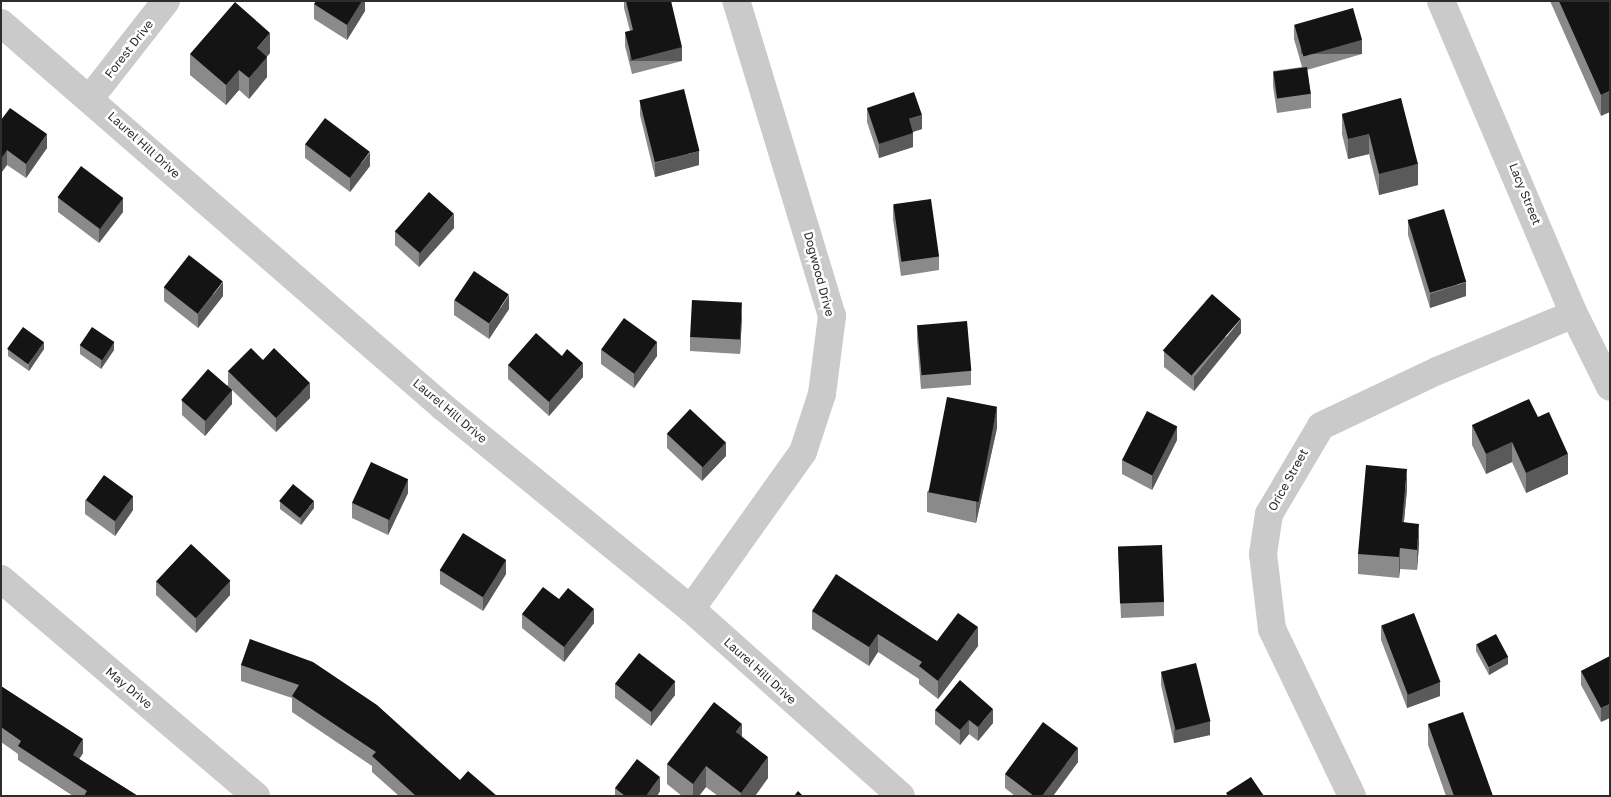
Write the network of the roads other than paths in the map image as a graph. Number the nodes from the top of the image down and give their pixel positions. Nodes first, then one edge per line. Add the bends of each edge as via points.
1 (166, 1) edge
2 (736, 1) edge
3 (1441, 1) edge
4 (1, 23) edge
5 (92, 97) junction
6 (1574, 314) junction
7 (1610, 387) edge
8 (1, 579) edge
9 (692, 609) junction
10 (256, 796) edge
11 (901, 796) edge
12 (1352, 796) edge

1 - 5 street, Forest Drive
2 - 9 street, Dogwood Drive via 832,316 822,394 803,452
3 - 6 street, Lacy Street
4 - 5 street, Laurel Hill Drive
5 - 9 street, Laurel Hill Drive via 443,407
6 - 7 street, Lacy Street
6 - 12 street, Orice Street via 1437,371 1321,426 1269,514 1263,569 1272,628
8 - 10 street, May Drive
9 - 11 street, Laurel Hill Drive

